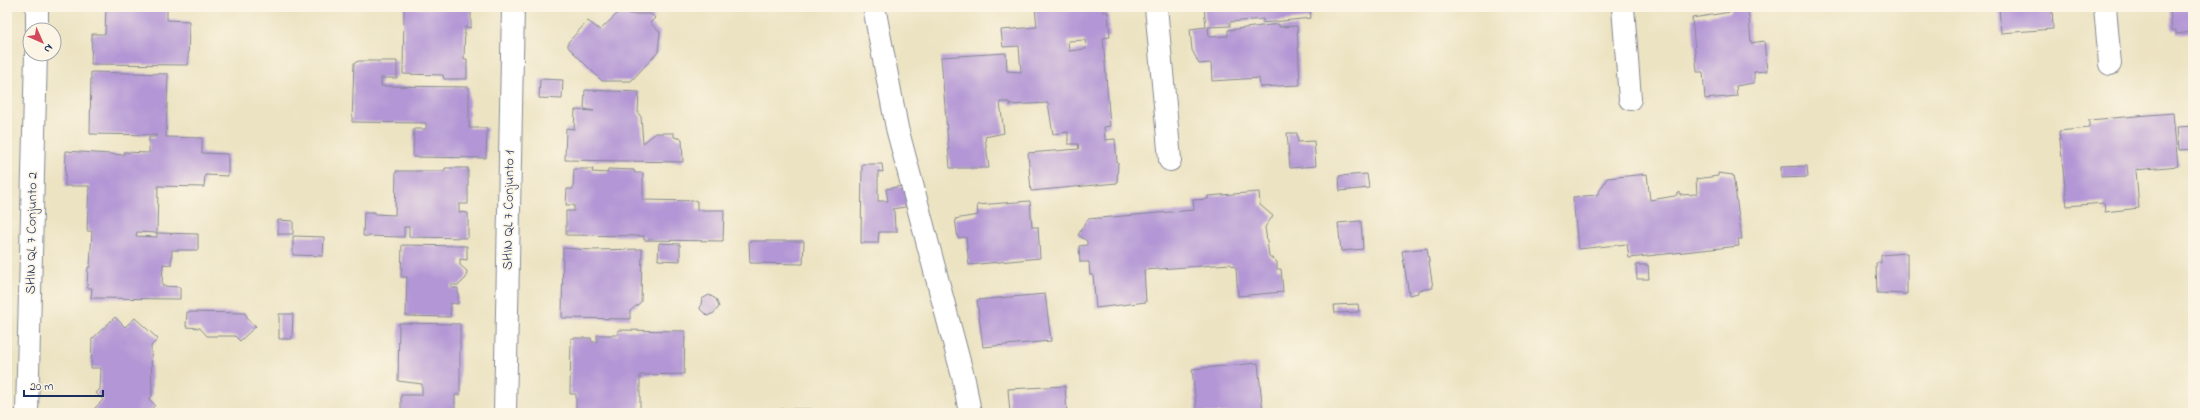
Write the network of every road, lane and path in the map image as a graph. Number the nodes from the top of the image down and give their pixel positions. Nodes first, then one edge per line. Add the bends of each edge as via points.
1 (37, 7) edge
2 (513, 7) edge
3 (874, 7) edge
4 (1156, 7) edge
5 (1623, 7) edge
6 (2105, 7) edge
7 (37, 22) edge
8 (36, 62) edge
9 (2110, 64) dead end
10 (1630, 99) dead end
11 (1170, 160) dead end
12 (27, 413) edge
13 (505, 413) edge
14 (970, 413) edge

1 - 7 street
2 - 13 street, SHIN QL 7 Conjunto 1
3 - 14 street via 897,128 964,380
4 - 11 street
5 - 10 street
6 - 9 street
8 - 12 street, SHIN QL 7 Conjunto 2

